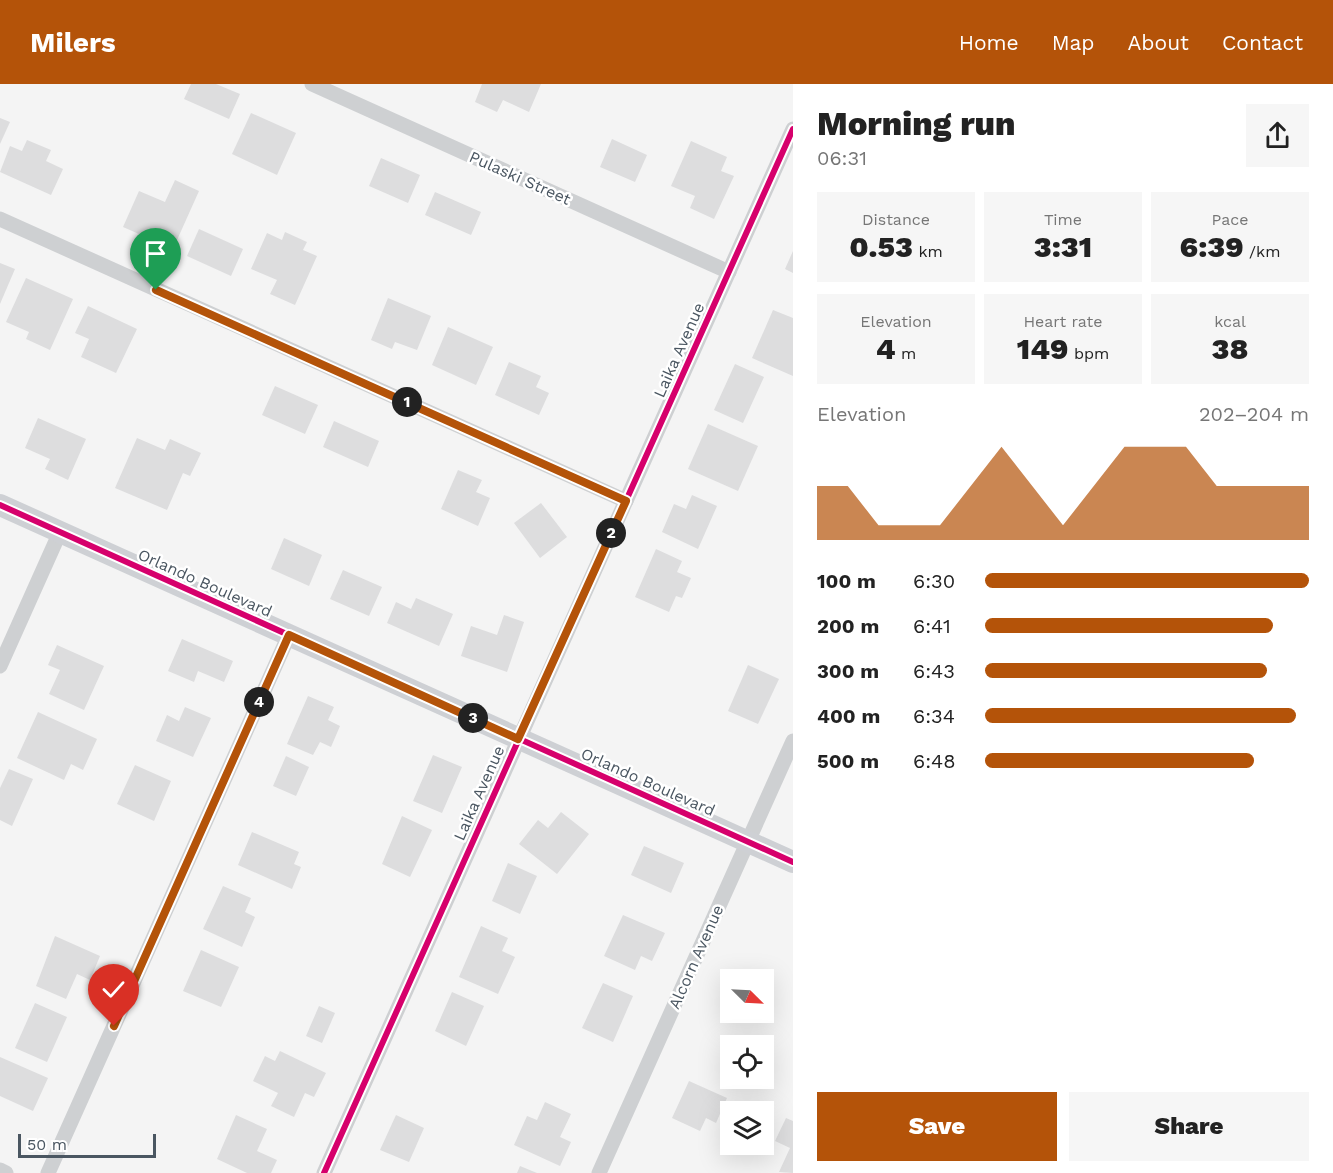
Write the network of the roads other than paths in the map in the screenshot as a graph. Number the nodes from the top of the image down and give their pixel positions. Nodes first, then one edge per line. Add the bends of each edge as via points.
1 (312, 84) edge
2 (793, 129) edge
3 (0, 219) edge
4 (729, 272) junction
5 (626, 501) junction
6 (0, 505) edge
7 (60, 532) junction
8 (289, 635) junction
9 (0, 666) edge
10 (518, 739) junction
11 (793, 741) edge
12 (747, 842) junction
13 (793, 862) edge
14 (0, 1170) edge
15 (6, 1173) edge
16 (48, 1173) edge
17 (324, 1173) edge
18 (599, 1173) edge

1 - 4 street, Pulaski Street
2 - 4 street, Laika Avenue
3 - 5 street
4 - 5 street, Laika Avenue
5 - 10 street, Laika Avenue
6 - 7 street, Orlando Boulevard
7 - 8 street, Orlando Boulevard
7 - 9 street
8 - 10 street, Orlando Boulevard
8 - 16 street
10 - 12 street, Orlando Boulevard
10 - 17 street, Laika Avenue
11 - 12 street, Alcorn Avenue
12 - 13 street, Orlando Boulevard
12 - 18 street, Alcorn Avenue
14 - 15 street

